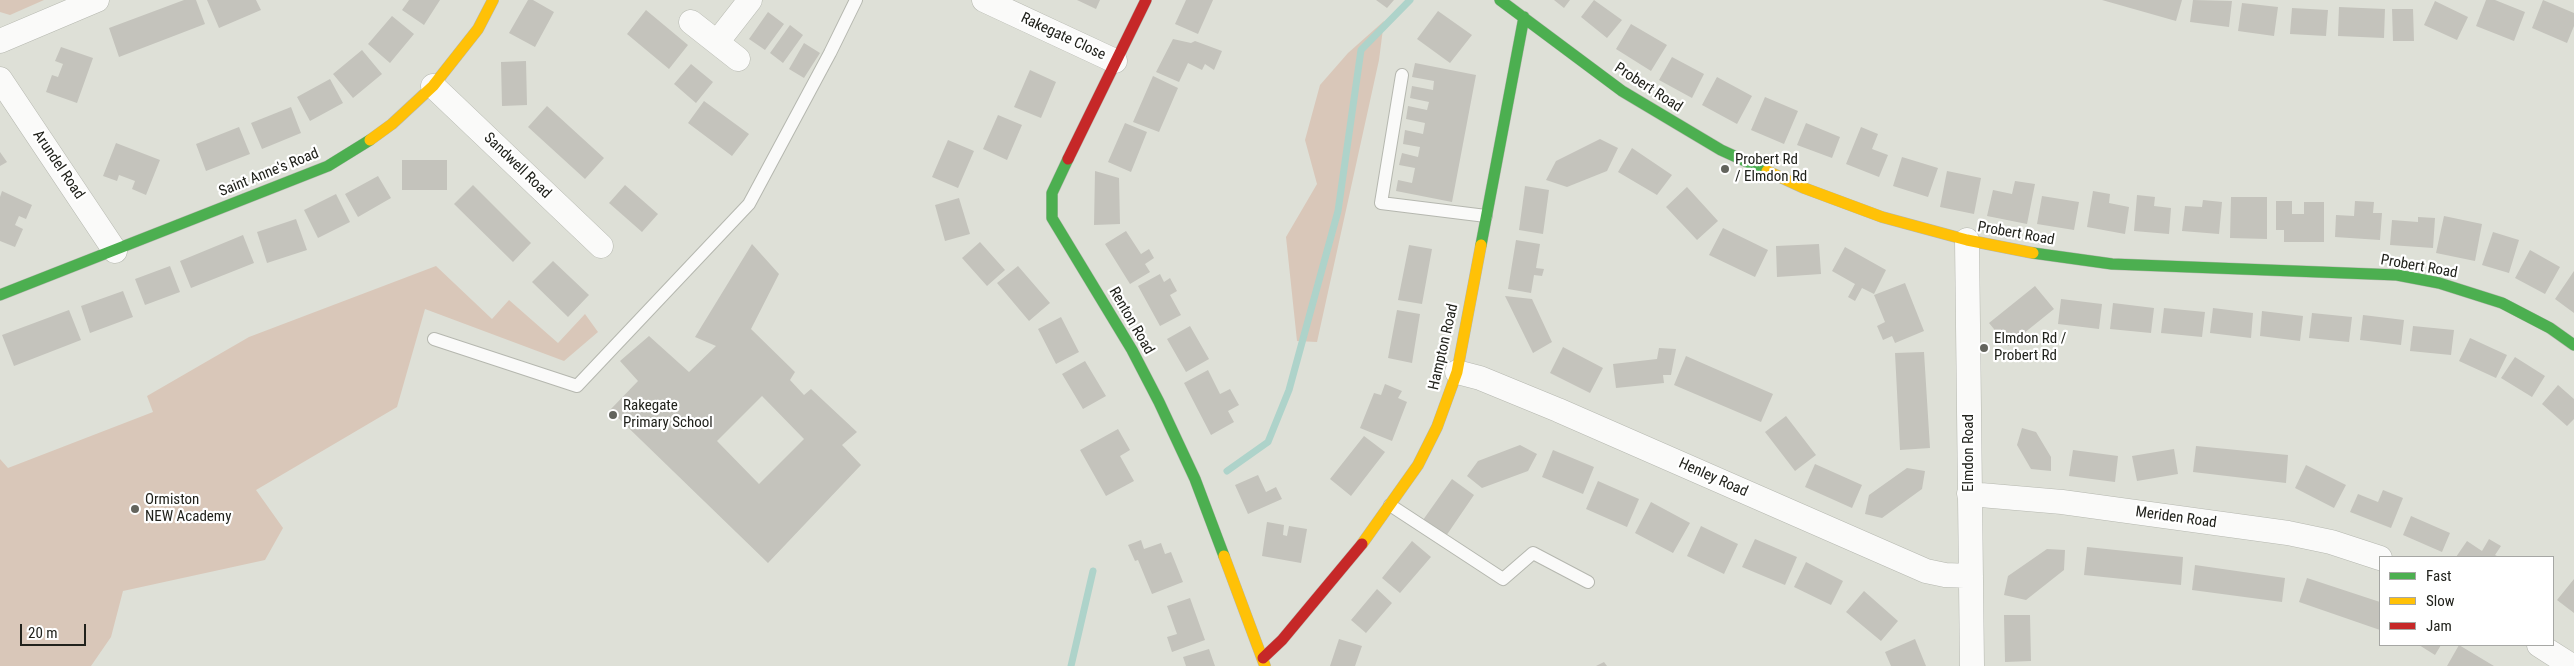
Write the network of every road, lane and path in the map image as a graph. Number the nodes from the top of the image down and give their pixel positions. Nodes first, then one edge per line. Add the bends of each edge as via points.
1 (97, 0) edge
2 (493, 0) edge
3 (750, 0) edge
4 (856, 0) edge
5 (984, 0) edge
6 (1146, 0) edge
7 (1500, 0) edge
8 (1524, 17) junction
9 (691, 22) dead end
10 (0, 41) edge
11 (718, 41) junction
12 (738, 58) dead end
13 (1115, 61) junction
14 (1402, 75) dead end
15 (0, 79) edge
16 (433, 86) junction
17 (1486, 216) junction
18 (1967, 240) junction
19 (601, 246) dead end
20 (115, 251) junction
21 (0, 295) edge
22 (434, 339) dead end
23 (2574, 344) edge
24 (1456, 372) junction
25 (1969, 494) junction
26 (1390, 505) junction
27 (2379, 558) edge
28 (1971, 576) junction
29 (1588, 582) dead end
30 (2541, 646) edge
31 (1264, 662) edge
32 (1972, 666) edge
33 (2572, 666) edge

1 - 10 street
2 - 16 street, Saint Anne's Road via 472,37
3 - 11 street
4 - 22 lane via 749,204 577,386
5 - 13 street, Rakegate Close
6 - 13 street, Renton Road
7 - 8 street, Probert Road
8 - 17 street, Hampton Road
8 - 18 street, Probert Road via 1622,91 1721,150 1804,188 1882,217
9 - 11 street
11 - 12 street
13 - 31 street, Renton Road via 1052,194 1052,218 1132,350 1159,402 1195,479
14 - 17 lane via 1381,203
15 - 20 street, Arundel Road
16 - 19 street, Sandwell Road
16 - 20 street, Saint Anne's Road via 392,124 328,166
17 - 24 street, Hampton Road
18 - 23 street, Probert Road via 2031,254 2112,264 2397,275 2439,283 2502,303
18 - 25 street, Elmdon Road
20 - 21 street, Saint Anne's Road
24 - 26 street, Hampton Road via 1437,427 1418,465
24 - 28 street, Henley Road via 1480,378 1558,410 1926,571
25 - 27 street, Meriden Road via 2062,502 2288,532
25 - 28 street, Elmdon Road
26 - 29 lane via 1503,579 1533,553
26 - 31 street, Hampton Road via 1355,555
28 - 32 street, Elmdon Road
30 - 33 street

